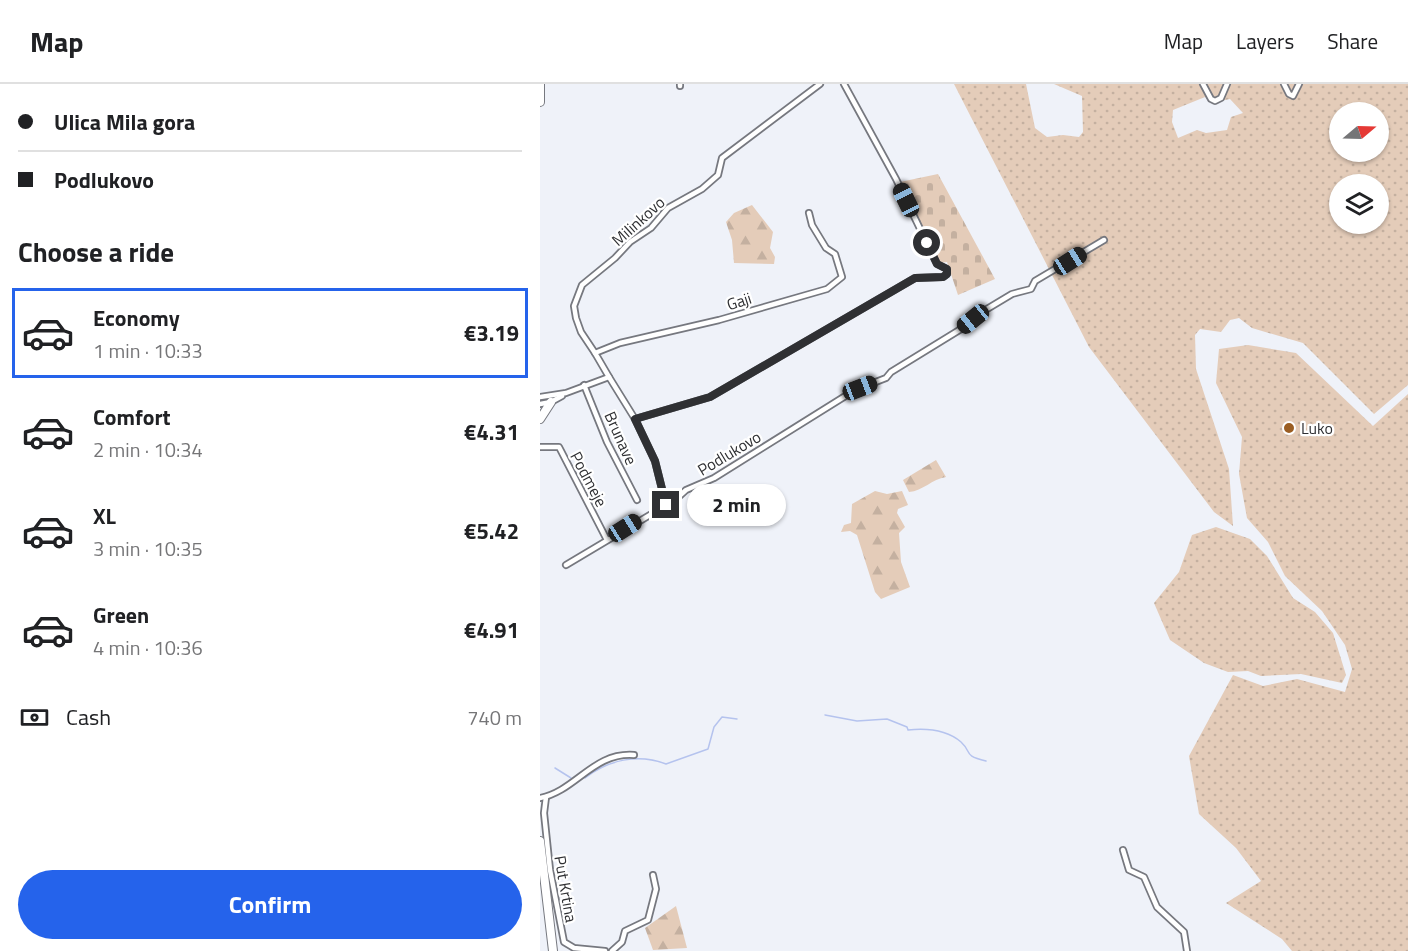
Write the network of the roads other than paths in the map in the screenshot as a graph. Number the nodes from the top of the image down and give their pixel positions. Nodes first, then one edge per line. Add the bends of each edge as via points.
1 (540, 84) edge
2 (820, 84) edge
3 (844, 84) edge
4 (1203, 84) edge
5 (1227, 84) edge
6 (1284, 84) edge
7 (1299, 84) edge
8 (540, 102) edge
9 (809, 213) dead end
10 (1104, 240) dead end
11 (596, 353) junction
12 (609, 377) junction
13 (584, 385) junction
14 (566, 393) junction
15 (540, 397) edge
16 (551, 402) junction
17 (540, 404) edge
18 (540, 419) edge
19 (635, 419) junction
20 (540, 447) edge
21 (637, 500) dead end
22 (666, 505) junction
23 (607, 540) junction
24 (566, 565) dead end
25 (634, 755) dead end
26 (543, 798) edge
27 (540, 841) edge
28 (1124, 850) dead end
29 (653, 875) dead end
30 (553, 951) edge
31 (605, 951) edge
32 (612, 951) edge
33 (1187, 951) edge

1 - 8 main road
2 - 11 street, Milinkovo via 722,158 718,175 668,208 651,228 582,285 574,306 576,318
3 - 19 street via 937,264 947,269 947,274 915,278 710,397
4 - 5 street via 1215,101 1221,98
6 - 7 street via 1293,96
9 - 11 street, Gaji via 826,248 835,254 842,277 837,283
10 - 22 street, Podlukovo via 1035,281 1031,289 1012,294 982,312 886,378 855,390
11 - 12 street
12 - 13 street
12 - 19 street
13 - 14 street
13 - 21 street, Brunave
14 - 15 street
14 - 16 street
16 - 17 street
16 - 18 main road
19 - 22 street via 655,461
20 - 23 street, Podmeje via 559,447
22 - 23 street, Podlukovo
23 - 24 street, Podlukovo
25 - 26 street, Put Krtina via 594,765 573,783
26 - 31 street, Put Krtina via 550,870 564,942 573,948
27 - 30 main road
28 - 33 street via 1129,870 1144,877 1157,907 1184,932
29 - 32 street via 656,889 648,920 625,931 622,942

